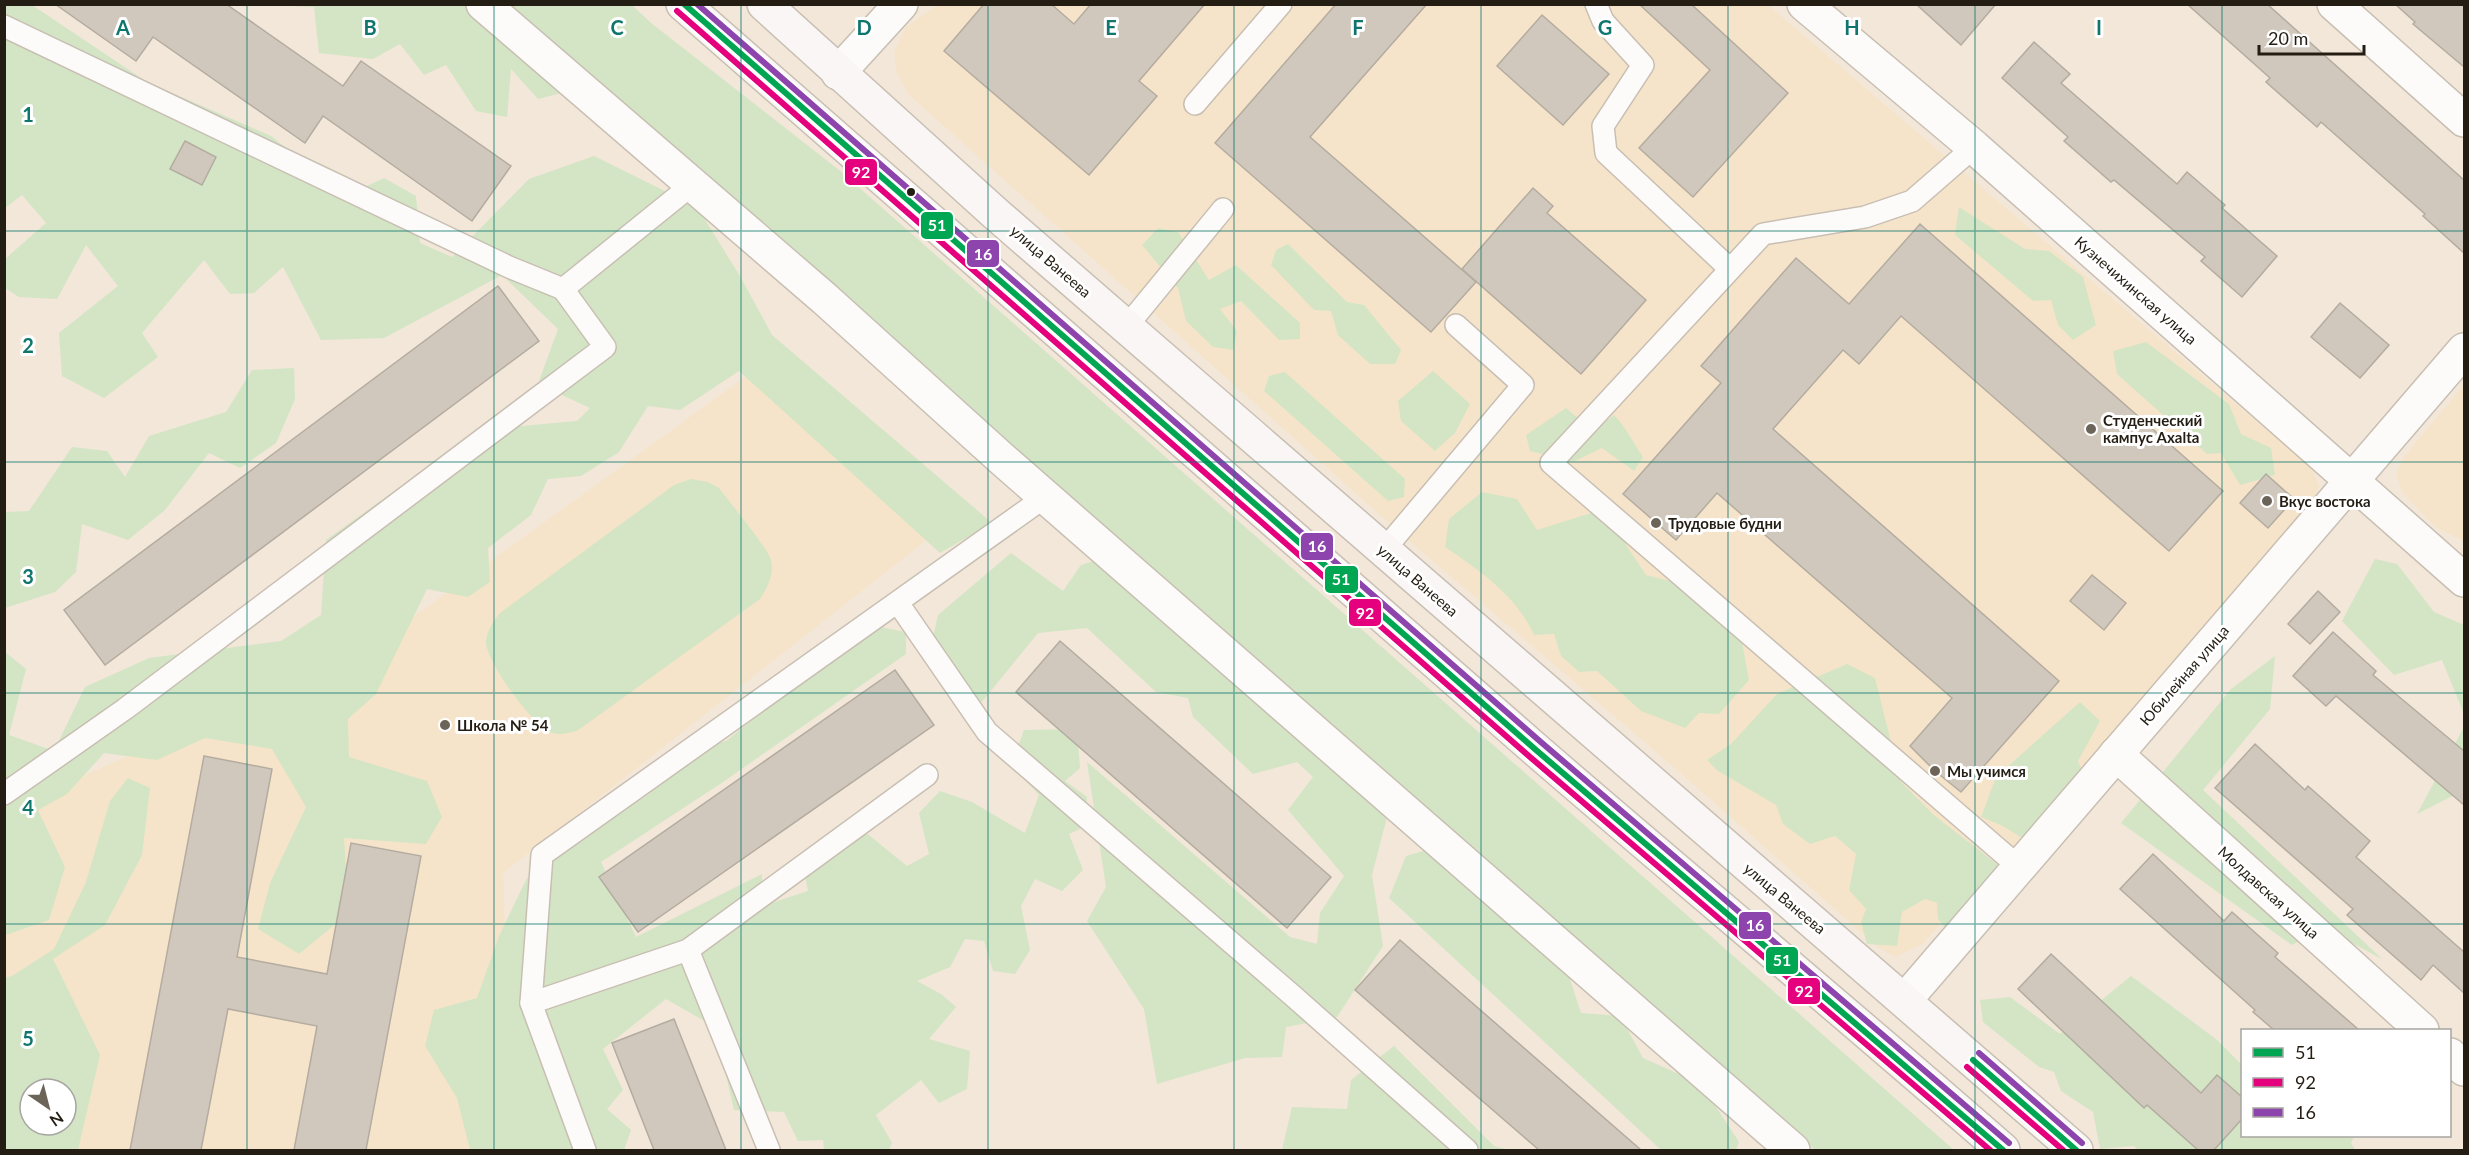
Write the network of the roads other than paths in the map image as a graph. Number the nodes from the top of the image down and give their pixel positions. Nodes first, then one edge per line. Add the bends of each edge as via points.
1 (483, 4) edge
2 (683, 4) edge
3 (764, 4) edge
4 (1281, 4) edge
5 (1596, 4) edge
6 (1804, 4) edge
7 (2334, 4) edge
8 (894, 7) edge
9 (4, 26) edge
10 (838, 74) junction
11 (1195, 104) dead end
12 (2464, 120) edge
13 (1974, 147) junction
14 (693, 184) junction
15 (1223, 209) dead end
16 (1730, 269) junction
17 (563, 288) junction
18 (1456, 325) dead end
19 (1127, 326) junction
20 (2464, 350) edge
21 (2352, 480) junction
22 (1045, 497) junction
23 (1384, 550) junction
24 (2464, 580) edge
25 (898, 603) junction
26 (2116, 754) junction
27 (927, 775) dead end
28 (4, 794) edge
29 (2019, 867) junction
30 (688, 950) junction
31 (1905, 1000) junction
32 (531, 1003) junction
33 (2421, 1029) edge
34 (2451, 1056) edge
35 (2464, 1069) edge
36 (1777, 1145) edge
37 (585, 1150) edge
38 (769, 1150) edge
39 (1467, 1150) edge
40 (2003, 1150) edge
41 (2076, 1150) edge

1 - 14 street
2 - 40 main road via 1630,832
3 - 10 main road, улица Ванеева
4 - 11 lane
5 - 16 lane via 1603,21 1643,65 1603,126 1606,153
6 - 13 street, Кузнечихинская улица
7 - 12 street
8 - 10 street
9 - 17 lane via 509,267
10 - 19 main road, улица Ванеева
13 - 16 lane via 1912,201 1865,217 1763,234
13 - 21 street, Кузнечихинская улица
14 - 17 lane
14 - 22 street
15 - 19 lane
16 - 29 lane via 1551,463
17 - 28 lane via 605,347 125,709
18 - 23 lane via 1523,385
19 - 23 main road, улица Ванеева
20 - 21 street, Юбилейная улица
21 - 24 street, Кузнечихинская улица
21 - 26 street, Юбилейная улица
22 - 25 lane
22 - 36 street
23 - 31 main road, улица Ванеева
25 - 32 lane via 542,855
25 - 39 lane via 987,732 1293,994
26 - 29 street, Юбилейная улица
26 - 33 street, Молдавская улица
27 - 30 lane
29 - 31 street, Юбилейная улица
30 - 32 lane
30 - 38 lane
31 - 41 main road, улица Ванеева
32 - 37 lane
34 - 35 street

